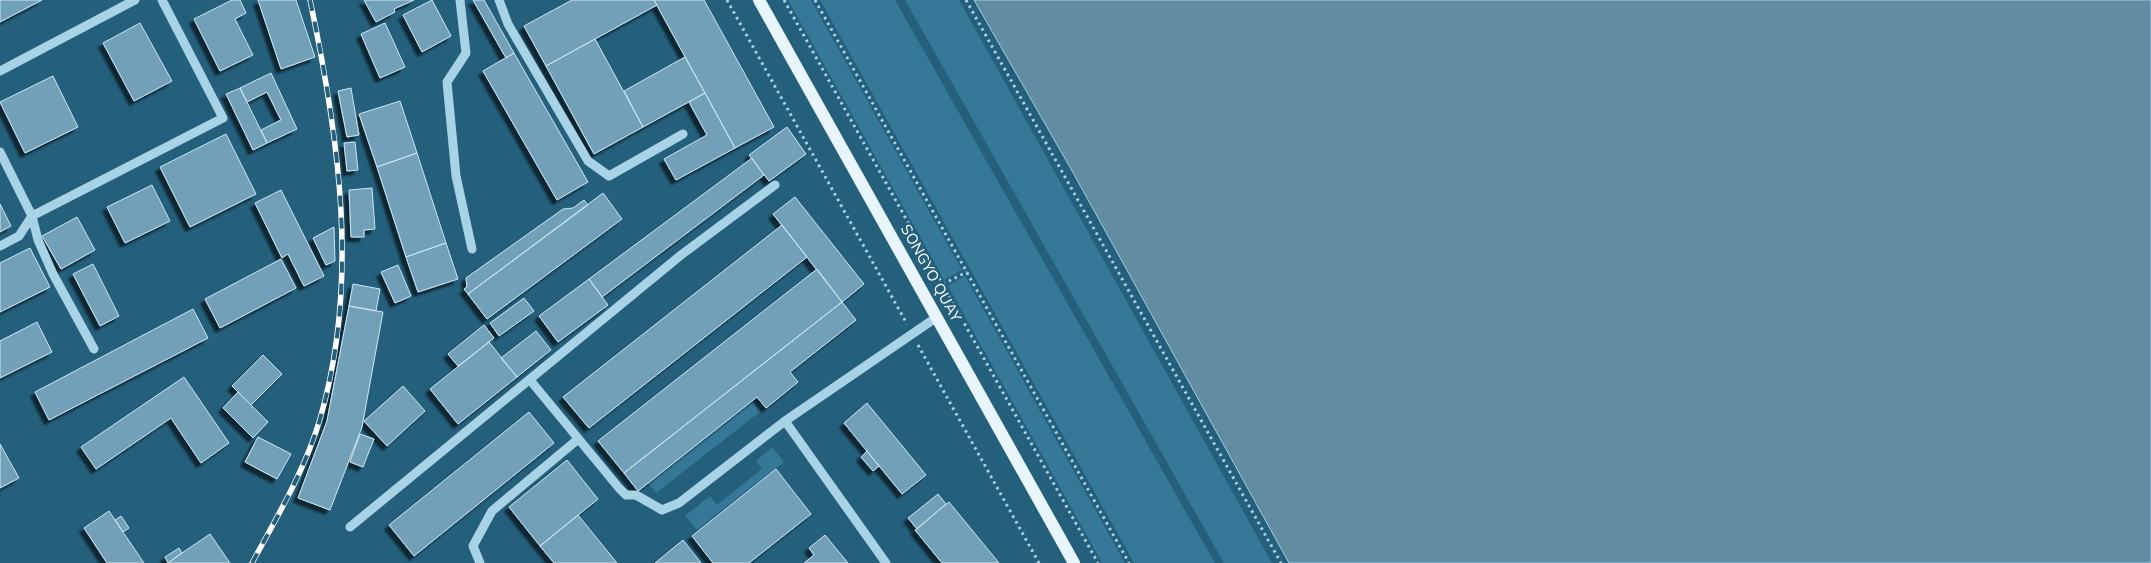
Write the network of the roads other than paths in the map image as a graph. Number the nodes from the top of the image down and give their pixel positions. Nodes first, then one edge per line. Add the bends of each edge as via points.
1 (135, 0) edge
2 (162, 0) edge
3 (460, 0) edge
4 (499, 0) edge
5 (759, 0) edge
6 (0, 71) edge
7 (683, 134) dead end
8 (0, 152) edge
9 (775, 185) dead end
10 (32, 216) junction
11 (0, 246) edge
12 (472, 249) dead end
13 (937, 317) junction
14 (94, 349) dead end
15 (530, 380) junction
16 (785, 421) junction
17 (578, 440) junction
18 (350, 526) dead end
19 (480, 563) edge
20 (886, 563) edge
21 (1074, 563) edge

1 - 6 street
2 - 10 street via 223,118
3 - 12 street via 466,53 446,82 456,176
4 - 7 street via 508,24 588,161 609,176
5 - 13 main road, SONGYO QUAY
8 - 10 street
9 - 15 street via 681,255
10 - 11 street via 19,236
10 - 14 street via 38,240 53,274
13 - 16 street
13 - 21 main road, SONGYO QUAY
15 - 17 street
15 - 18 street
16 - 17 street via 679,503 662,510 636,495 626,495
16 - 20 street
17 - 19 street via 492,511 473,546

